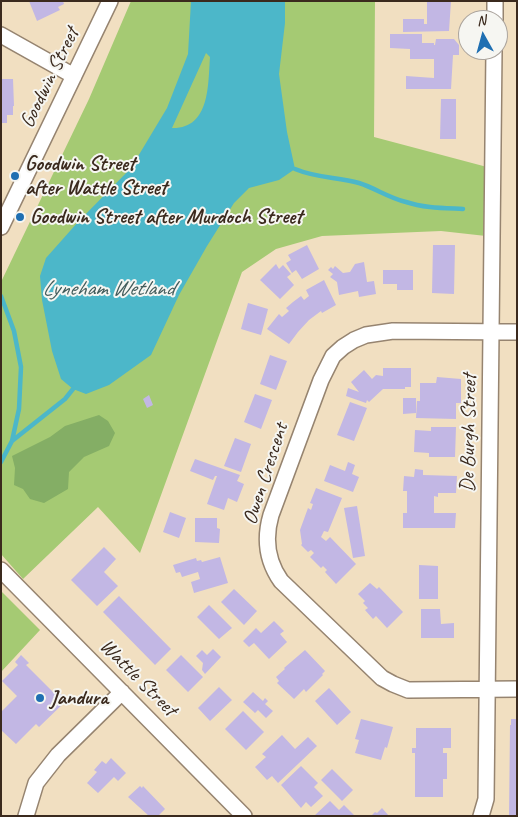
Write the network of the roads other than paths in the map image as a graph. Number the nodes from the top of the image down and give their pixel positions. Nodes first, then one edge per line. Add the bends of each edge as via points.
1 (110, 1) edge
2 (1, 35) edge
3 (494, 60) edge
4 (74, 76) junction
5 (1, 227) edge
6 (491, 332) junction
7 (517, 332) edge
8 (1, 570) edge
9 (488, 689) junction
10 (517, 689) edge
11 (122, 692) junction
12 (26, 816) edge
13 (244, 816) edge
14 (481, 816) edge

1 - 4 street, Goodwin Street
2 - 4 street
3 - 6 street, De Burgh Street
4 - 5 street, Goodwin Street
6 - 7 street, Owen Crescent
6 - 9 street, De Burgh Street
6 - 9 street, Owen Crescent via 378,332 354,340 333,356 271,515 267,542 270,560 281,581 382,678 408,690
8 - 11 street, Wattle Street
9 - 10 street, Owen Crescent
9 - 14 street, De Burgh Street via 486,799
11 - 12 street via 58,756 36,783
11 - 13 street, Wattle Street

